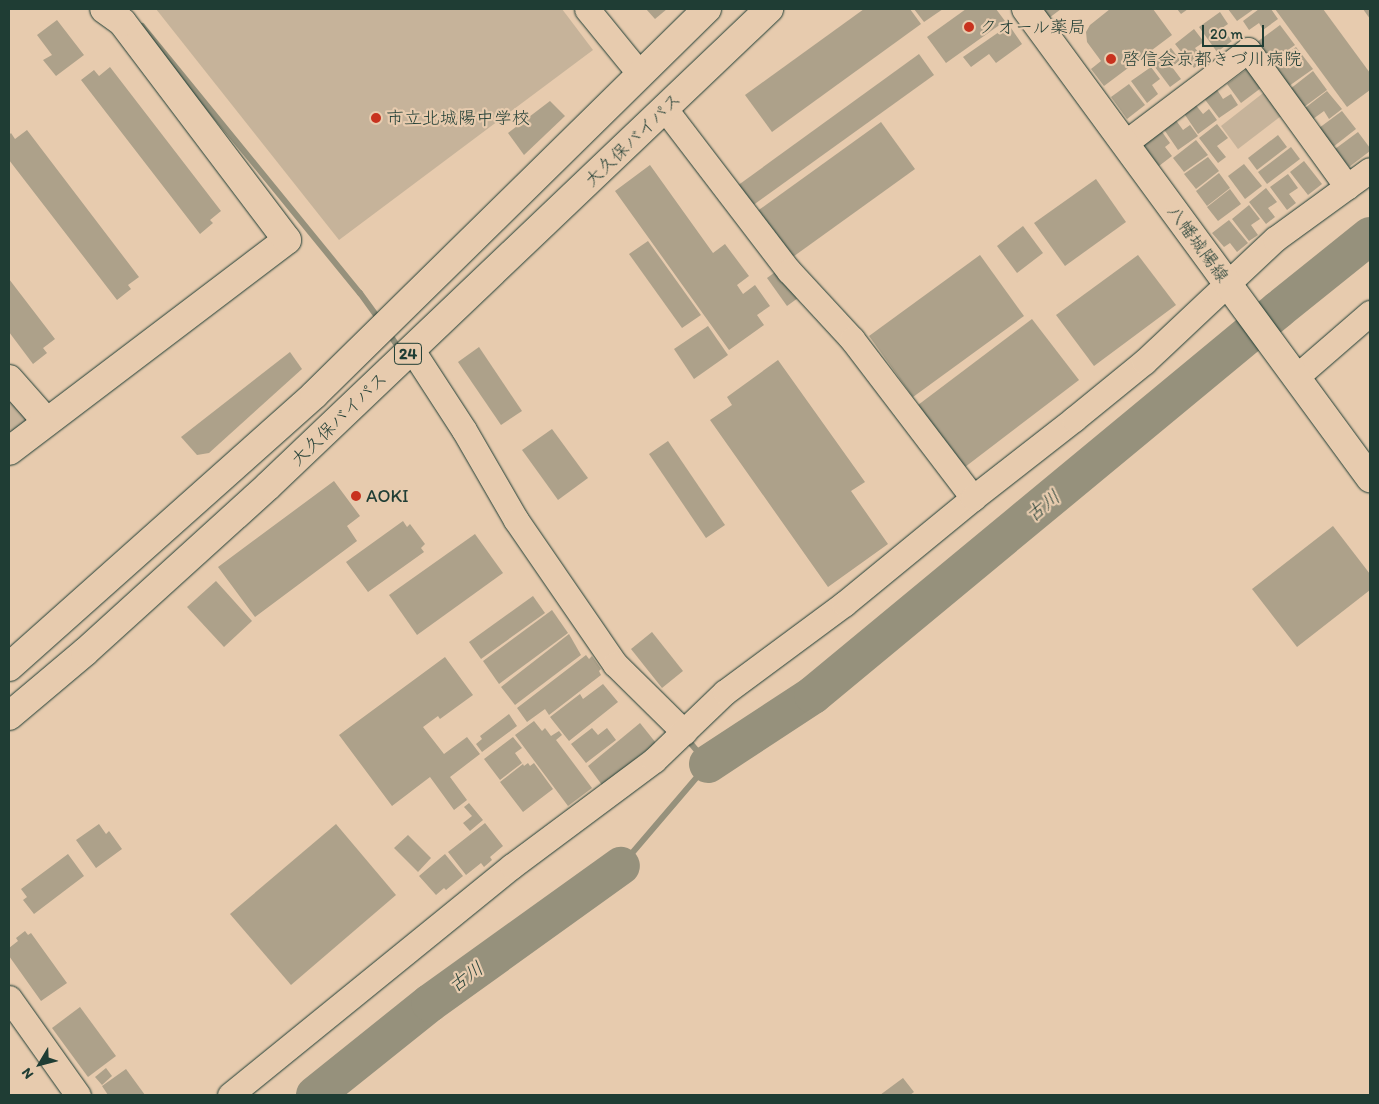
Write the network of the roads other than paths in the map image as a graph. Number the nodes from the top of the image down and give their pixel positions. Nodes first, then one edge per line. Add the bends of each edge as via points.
1 (104, 9) edge
2 (587, 9) edge
3 (706, 9) edge
4 (769, 9) edge
5 (1026, 9) edge
6 (640, 74) junction
7 (665, 109) junction
8 (1125, 143) junction
9 (1370, 170) edge
10 (1347, 187) junction
11 (1232, 290) junction
12 (1370, 313) edge
13 (412, 350) junction
14 (1291, 372) junction
15 (9, 379) edge
16 (48, 422) junction
17 (9, 451) edge
18 (1370, 478) edge
19 (973, 498) junction
20 (9, 666) edge
21 (9, 716) edge
22 (684, 732) junction
23 (9, 998) edge
24 (78, 1095) edge
25 (230, 1095) edge

1 - 16 main road via 122,22 287,240
2 - 6 street
3 - 6 main road, 大久保バイパス / 24
4 - 7 main road, 大久保バイパス / 24
5 - 8 main road, 八幡城陽線
6 - 20 main road, 大久保バイパス / 24 via 314,394
7 - 13 main road, 大久保バイパス / 24
7 - 19 street via 789,272 852,339
8 - 10 street via 1248,50
8 - 11 main road, 八幡城陽線
9 - 10 street
10 - 11 street via 1275,240
11 - 14 main road, 八幡城陽線
11 - 19 street
12 - 14 street
13 - 21 main road, 大久保バイパス / 24 via 268,486
13 - 22 street via 464,430 516,520 615,664
14 - 18 main road, 八幡城陽線
15 - 16 main road
16 - 17 main road
19 - 22 street via 844,604 725,692
22 - 25 street via 654,760 512,866
23 - 24 street

